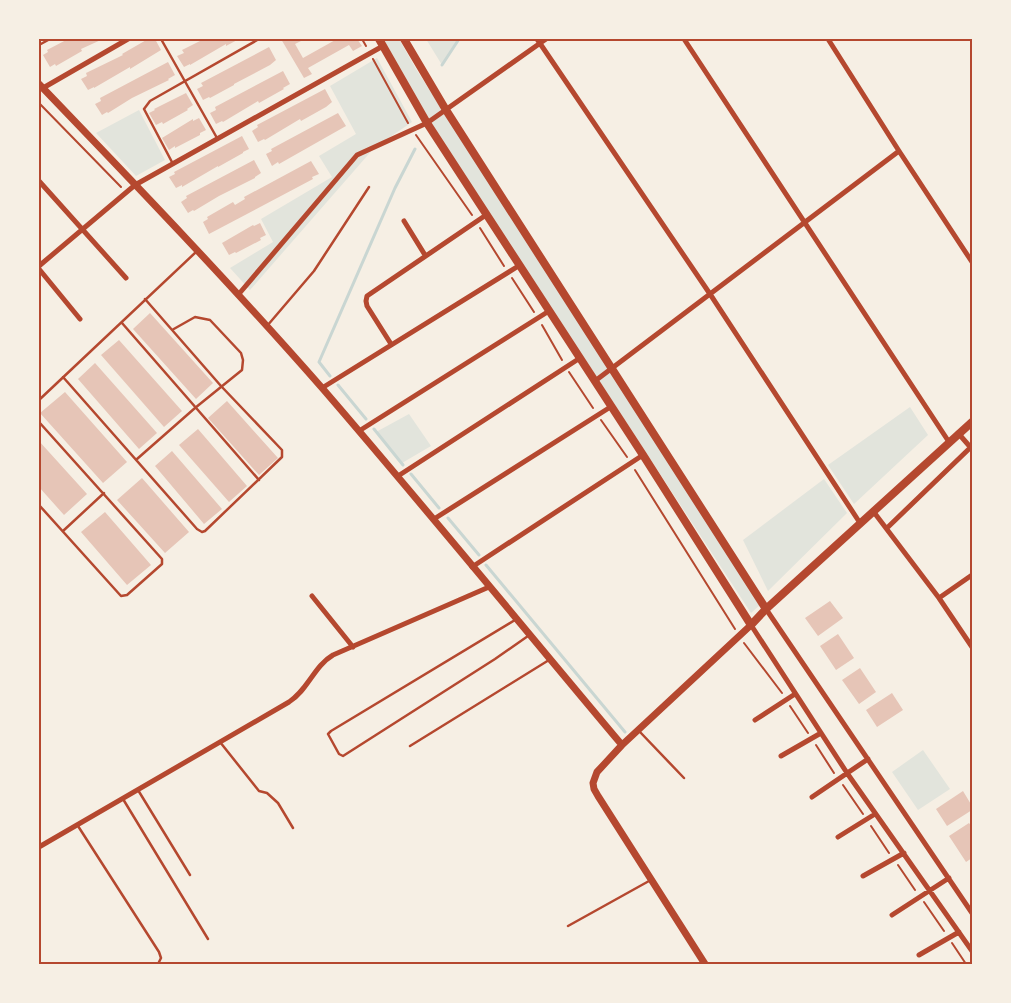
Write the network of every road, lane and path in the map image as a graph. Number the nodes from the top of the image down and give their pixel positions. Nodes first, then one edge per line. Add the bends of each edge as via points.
1 (50, 39) edge
2 (128, 39) edge
3 (161, 39) edge
4 (259, 39) edge
5 (362, 39) edge
6 (379, 39) edge
7 (404, 39) edge
8 (546, 39) edge
9 (684, 39) edge
10 (828, 39) edge
11 (538, 41) edge
12 (39, 46) edge
13 (383, 46) junction
14 (370, 53) junction
15 (185, 81) junction
16 (41, 86) edge
17 (39, 103) edge
18 (446, 110) junction
19 (427, 123) junction
20 (412, 130) junction
21 (217, 139) junction
22 (899, 151) junction
23 (173, 164) junction
24 (39, 181) edge
25 (135, 185) junction
26 (369, 187) dead end
27 (126, 192) junction
28 (486, 215) junction
29 (404, 221) dead end
30 (476, 221) junction
31 (804, 223) junction
32 (82, 229) junction
33 (198, 250) junction
34 (425, 256) junction
35 (972, 262) edge
36 (520, 265) junction
37 (39, 267) edge
38 (508, 272) junction
39 (126, 278) dead end
40 (710, 294) junction
41 (238, 295) junction
42 (145, 299) junction
43 (549, 311) junction
44 (80, 319) dead end
45 (538, 319) junction
46 (122, 323) junction
47 (266, 327) junction
48 (172, 330) junction
49 (391, 344) junction
50 (580, 358) junction
51 (565, 366) junction
52 (611, 368) junction
53 (63, 377) junction
54 (595, 381) junction
55 (221, 386) junction
56 (322, 388) junction
57 (39, 400) edge
58 (612, 406) junction
59 (195, 408) junction
60 (597, 414) junction
61 (39, 422) edge
62 (972, 422) edge
63 (359, 431) junction
64 (958, 433) junction
65 (949, 442) junction
66 (972, 447) edge
67 (643, 455) junction
68 (137, 459) junction
69 (631, 464) junction
70 (398, 476) junction
71 (259, 480) junction
72 (104, 493) junction
73 (39, 504) edge
74 (874, 511) junction
75 (434, 519) junction
76 (860, 523) junction
77 (887, 528) junction
78 (63, 531) junction
79 (472, 567) junction
80 (972, 575) edge
81 (489, 587) junction
82 (312, 596) dead end
83 (939, 598) junction
84 (766, 609) junction
85 (516, 619) junction
86 (751, 625) junction
87 (529, 635) junction
88 (740, 637) junction
89 (353, 647) junction
90 (972, 647) edge
91 (550, 660) junction
92 (794, 694) junction
93 (786, 699) junction
94 (755, 720) dead end
95 (639, 730) junction
96 (820, 734) junction
97 (812, 739) junction
98 (220, 742) junction
99 (622, 745) junction
100 (410, 746) dead end
101 (781, 756) dead end
102 (868, 759) junction
103 (847, 773) junction
104 (684, 778) dead end
105 (839, 780) junction
106 (138, 790) junction
107 (812, 797) dead end
108 (123, 799) junction
109 (875, 814) junction
110 (867, 819) junction
111 (77, 825) junction
112 (293, 828) dead end
113 (838, 837) dead end
114 (39, 846) edge
115 (904, 853) junction
116 (893, 859) junction
117 (190, 875) dead end
118 (863, 876) dead end
119 (948, 878) junction
120 (651, 880) junction
121 (929, 890) junction
122 (920, 897) junction
123 (971, 909) edge
124 (892, 915) dead end
125 (568, 926) dead end
126 (959, 932) junction
127 (949, 938) junction
128 (208, 939) dead end
129 (972, 951) edge
130 (919, 955) dead end
131 (158, 964) edge
132 (704, 964) edge
133 (966, 964) edge

1 - 12 lane
2 - 16 street
3 - 15 lane
4 - 15 lane
5 - 14 path
6 - 13 main road
7 - 18 main road
8 - 11 street
9 - 31 street
10 - 22 street
11 - 18 street
11 - 40 street
13 - 14 street
13 - 19 main road
14 - 20 path
14 - 21 street
15 - 21 lane
15 - 23 lane via 150,100 144,109
16 - 25 street
17 - 27 path
18 - 19 street
18 - 52 main road
19 - 20 street
19 - 28 main road
20 - 30 path
20 - 41 street via 353,159
21 - 23 street
22 - 31 street
22 - 35 street
23 - 25 street
24 - 32 street
25 - 27 street
25 - 33 street
26 - 47 lane via 314,271
27 - 32 street
28 - 30 street
28 - 36 main road
29 - 34 street
30 - 34 street
30 - 38 path
31 - 40 street
31 - 65 street
32 - 37 street
32 - 39 street
33 - 41 street
33 - 42 lane
34 - 49 street via 367,296 367,306
36 - 38 street
36 - 43 main road
37 - 44 street
38 - 45 path
38 - 49 street
40 - 52 street
40 - 76 street
41 - 47 street
42 - 46 lane
42 - 48 lane
43 - 45 street
43 - 50 main road
45 - 51 path
45 - 63 street
46 - 53 lane
46 - 59 lane
47 - 56 street
48 - 55 lane
48 - 55 lane via 195,317 205,318 238,348 243,360 242,370
49 - 56 street
50 - 51 street
50 - 54 main road
51 - 60 path
51 - 70 street
52 - 54 street
52 - 84 main road
53 - 57 lane
53 - 68 lane
54 - 58 main road
55 - 59 lane
55 - 71 lane via 282,450 282,458
56 - 63 street
58 - 60 street
58 - 67 main road
59 - 68 lane
59 - 71 lane
60 - 69 path
60 - 75 street
61 - 72 lane
62 - 64 main road
63 - 70 street
64 - 65 main road
64 - 66 street
65 - 74 main road
66 - 77 street
67 - 69 street
67 - 86 main road
68 - 71 lane via 202,532
69 - 79 street
69 - 88 path
70 - 75 street
72 - 78 lane
72 - 78 lane via 162,559 162,564 127,595 121,596
73 - 78 lane
74 - 76 main road
74 - 77 street
75 - 79 street
76 - 84 main road
77 - 83 street
79 - 81 street
80 - 83 street
81 - 85 street
81 - 89 street
82 - 89 street
83 - 90 street
84 - 86 main road
84 - 102 street
85 - 87 street
85 - 87 lane via 331,731 328,734 339,754 343,756
86 - 88 street
86 - 92 street
87 - 91 street
88 - 93 path
88 - 95 street
89 - 98 street via 322,662 294,699
91 - 99 street
91 - 100 lane
92 - 93 street
92 - 96 street
93 - 94 street
93 - 97 path
95 - 99 street
95 - 104 lane
96 - 97 street
96 - 103 street
97 - 101 street
97 - 105 path
98 - 106 street
98 - 112 lane via 259,790 278,803
99 - 120 street via 597,772 594,789
102 - 103 street
102 - 119 street
103 - 105 street
103 - 109 street
105 - 107 street
105 - 110 path
106 - 108 street
106 - 117 lane
108 - 111 street
108 - 128 lane
109 - 110 street
109 - 115 street
110 - 113 street
110 - 116 path
111 - 114 street
111 - 131 lane via 160,952
115 - 116 street
115 - 121 street
116 - 118 street
116 - 122 path
119 - 121 street
119 - 123 street
120 - 125 lane
120 - 132 street
121 - 122 street
121 - 126 street
122 - 124 street
122 - 127 path
126 - 127 street
126 - 129 street
127 - 130 street
127 - 133 path

